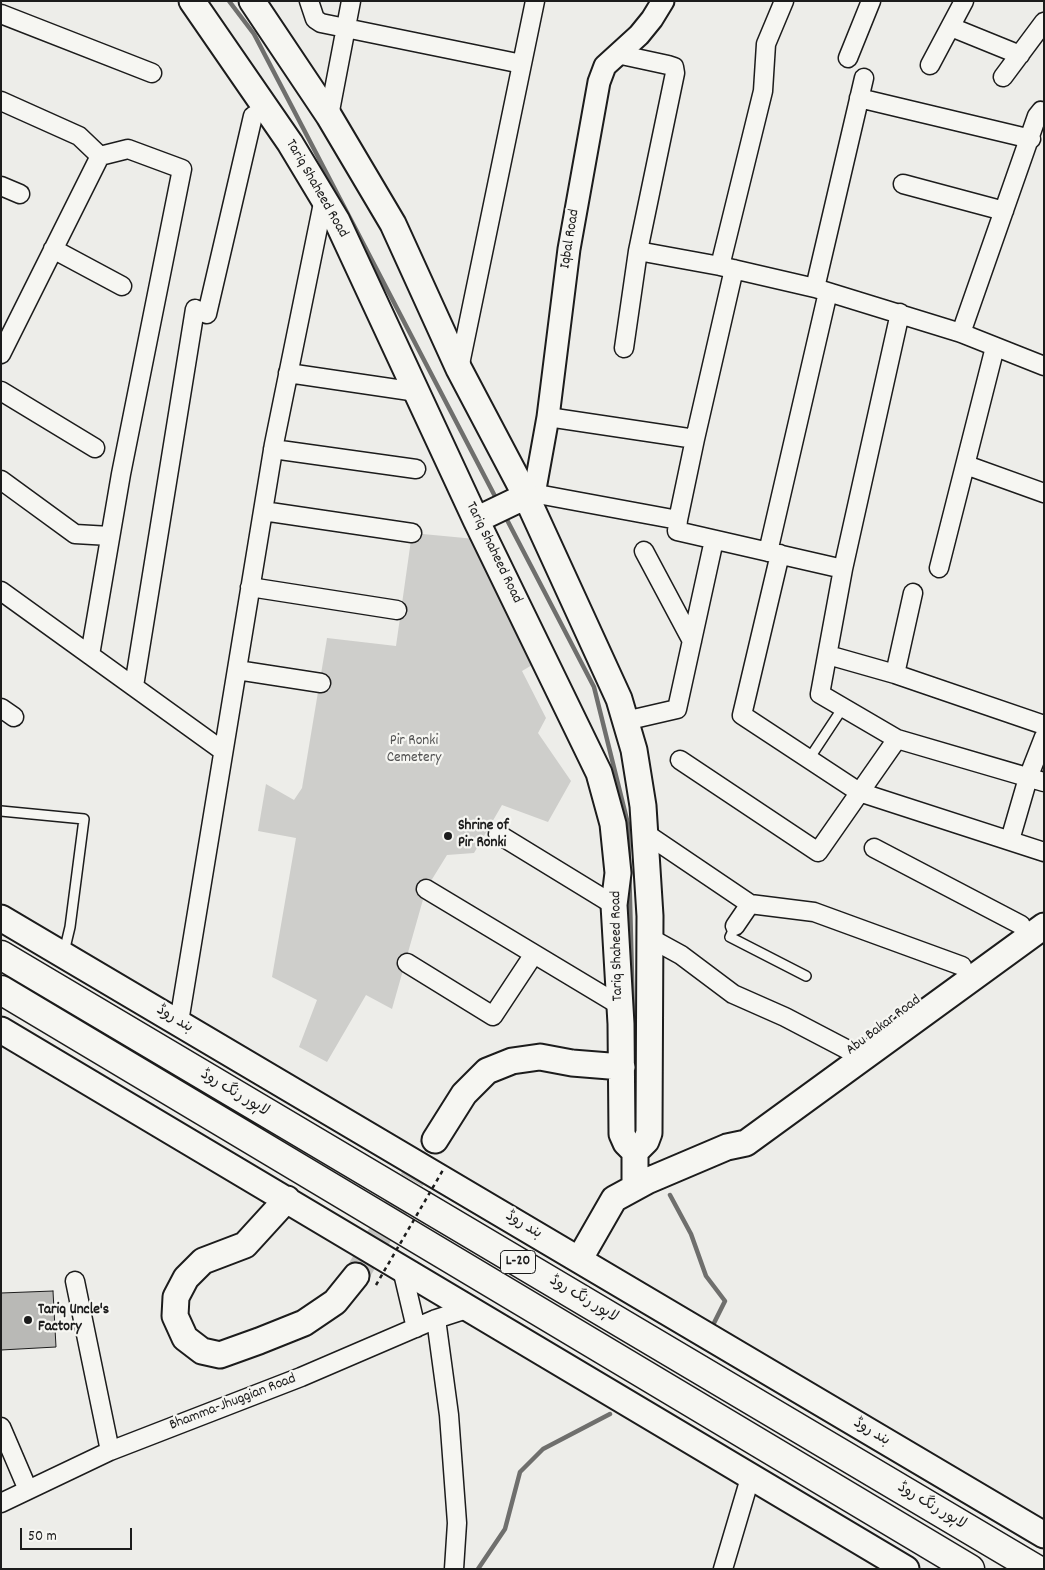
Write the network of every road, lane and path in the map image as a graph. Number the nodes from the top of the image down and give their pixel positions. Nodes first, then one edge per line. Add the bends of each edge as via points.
1 (192, 1) edge
2 (252, 1) edge
3 (309, 1) edge
4 (351, 1) edge
5 (535, 1) edge
6 (662, 1) edge
7 (784, 1) edge
8 (872, 1) edge
9 (964, 1) edge
10 (1, 14) edge
11 (1044, 22) edge
12 (951, 27) junction
13 (347, 29) junction
14 (617, 54) junction
15 (1020, 54) junction
16 (848, 58) dead end
17 (522, 64) junction
18 (930, 64) dead end
19 (152, 73) dead end
20 (864, 78) dead end
21 (1003, 78) dead end
22 (860, 98) junction
23 (1, 101) edge
24 (266, 108) junction
25 (1044, 112) edge
26 (330, 116) junction
27 (1031, 139) junction
28 (100, 156) junction
29 (903, 184) dead end
30 (1, 186) edge
31 (20, 194) dead end
32 (324, 198) junction
33 (1004, 210) junction
34 (53, 249) junction
35 (638, 251) junction
36 (727, 268) junction
37 (122, 286) dead end
38 (822, 290) junction
39 (900, 313) junction
40 (961, 333) junction
41 (996, 347) junction
42 (624, 348) dead end
43 (1, 354) edge
44 (1044, 366) edge
45 (459, 369) junction
46 (288, 373) junction
47 (1, 391) edge
48 (417, 392) junction
49 (548, 417) junction
50 (695, 439) junction
51 (95, 448) dead end
52 (273, 449) junction
53 (966, 465) junction
54 (416, 469) dead end
55 (1, 480) edge
56 (1044, 494) edge
57 (526, 496) junction
58 (263, 511) junction
59 (479, 518) junction
60 (678, 520) junction
61 (412, 533) dead end
62 (110, 536) junction
63 (714, 540) junction
64 (644, 551) dead end
65 (774, 553) junction
66 (939, 568) dead end
67 (843, 569) junction
68 (250, 587) junction
69 (1, 591) edge
70 (913, 593) dead end
71 (397, 610) dead end
72 (692, 641) junction
73 (90, 655) junction
74 (828, 655) junction
75 (237, 670) junction
76 (895, 674) junction
77 (321, 683) dead end
78 (134, 686) junction
79 (844, 706) junction
80 (625, 721) junction
81 (1044, 725) edge
82 (1044, 737) edge
83 (897, 739) junction
84 (224, 751) junction
85 (809, 759) junction
86 (680, 760) dead end
87 (1036, 780) edge
88 (859, 792) junction
89 (1, 811) edge
90 (498, 834) dead end
91 (645, 834) junction
92 (1010, 840) junction
93 (874, 848) dead end
94 (1044, 852) edge
95 (426, 889) dead end
96 (750, 904) junction
97 (614, 905) junction
98 (1044, 908) edge
99 (1, 918) edge
100 (735, 926) joint
101 (1033, 926) edge
102 (650, 938) junction
103 (63, 954) junction
104 (534, 954) junction
105 (1, 955) edge
106 (407, 963) dead end
107 (962, 966) junction
108 (806, 976) dead end
109 (1, 990) edge
110 (619, 1005) junction
111 (179, 1022) junction
112 (1, 1030) edge
113 (850, 1051) junction
114 (622, 1067) junction
115 (435, 1140) tunnel mouth
116 (727, 1147) junction
117 (634, 1152) junction
118 (443, 1170) dead end
119 (635, 1187) junction
120 (287, 1199) junction
121 (579, 1260) junction
122 (402, 1269) junction
123 (366, 1280) joint
124 (75, 1281) dead end
125 (467, 1309) junction
126 (436, 1319) junction
127 (416, 1328) junction
128 (1, 1427) edge
129 (110, 1451) junction
130 (750, 1478) junction
131 (28, 1490) junction
132 (1, 1504) edge
133 (1044, 1535) edge
134 (894, 1566) edge
135 (454, 1569) edge
136 (723, 1569) edge
137 (970, 1569) edge
138 (1036, 1569) edge

1 - 24 main road, Tariq Shaheed Road
2 - 26 main road, Tariq Shaheed Road
3 - 13 street via 315,19
4 - 13 street
5 - 17 street
6 - 14 street, Iqbal Road via 639,35
7 - 36 street via 766,44 763,91
8 - 16 street
9 - 12 street
10 - 19 street
11 - 15 street
12 - 15 street
12 - 18 street
13 - 17 street
13 - 26 street
14 - 35 street via 668,64 674,67 675,73
14 - 49 street, Iqbal Road via 605,66 591,120 569,249
15 - 21 street
17 - 45 street
20 - 22 street
22 - 27 street
22 - 38 street
23 - 28 street via 79,136
24 - 32 main road, Tariq Shaheed Road
24 - 78 street via 254,116 207,314 194,309
25 - 27 street via 1037,116
26 - 45 main road, Tariq Shaheed Road via 393,224
27 - 33 street
28 - 34 street
28 - 62 street via 128,149 182,169
29 - 33 street
30 - 31 street
32 - 46 street
32 - 48 main road, Tariq Shaheed Road
33 - 40 street
34 - 37 street
34 - 43 street
35 - 36 street
35 - 42 street
36 - 38 street
36 - 50 street
38 - 39 street
38 - 65 street
39 - 40 street
39 - 67 street
40 - 41 street
41 - 44 street
41 - 53 street
45 - 57 main road, Tariq Shaheed Road
46 - 48 street
46 - 52 street
47 - 51 street
48 - 59 main road, Tariq Shaheed Road
49 - 50 street
49 - 57 street, Iqbal Road via 535,489
50 - 60 street
52 - 54 street
52 - 58 street
53 - 56 street
53 - 66 street
55 - 62 street via 76,534
57 - 59 main road
57 - 60 street
57 - 80 main road, Tariq Shaheed Road via 619,700
58 - 61 street
58 - 68 street
59 - 97 main road, Tariq Shaheed Road via 599,773 613,824 618,873
60 - 63 street via 677,531
62 - 73 street
63 - 65 street
63 - 72 street
64 - 72 street
65 - 67 street
65 - 85 street via 742,715
67 - 74 street
68 - 71 street
68 - 75 street
69 - 73 street
70 - 76 street
72 - 80 street via 677,708
73 - 78 street
74 - 76 street
74 - 79 street via 820,694
75 - 77 street
75 - 84 street
76 - 81 street
78 - 84 street
79 - 83 street
79 - 85 lane
80 - 91 main road, Tariq Shaheed Road via 634,750
82 - 87 street
83 - 87 street
83 - 88 street
84 - 111 street
85 - 88 street
86 - 88 street via 818,852
87 - 92 street
88 - 92 street
89 - 103 lane via 84,819 70,927
90 - 97 street
91 - 96 street
91 - 102 main road, Tariq Shaheed Road
92 - 94 street
93 - 101 street
95 - 104 street
96 - 100 street
96 - 107 street via 814,912
97 - 110 main road, Tariq Shaheed Road
98 - 101 main road, Abu Bakar Road
99 - 103 main road, بند روڈ
100 - 108 lane via 730,936
101 - 107 main road, Abu Bakar Road
101 - 116 main road, Abu Bakar Road via 746,1143
102 - 113 street via 681,955 733,994
102 - 117 main road, Tariq Shaheed Road via 649,1133 646,1141
103 - 111 main road, بند روڈ
104 - 106 street via 493,1016
104 - 110 street
105 - 138 highway, لاہور رنگ روڈ / L-20
107 - 113 main road, Abu Bakar Road
109 - 137 highway, لاہور رنگ روڈ / L-20
110 - 114 main road, Tariq Shaheed Road
111 - 121 main road, بند روڈ
112 - 120 main road
113 - 116 main road, Abu Bakar Road via 741,1131
114 - 115 main road via 540,1057 512,1061 486,1071 464,1094
114 - 117 main road, Tariq Shaheed Road via 622,1134
116 - 119 main road, Abu Bakar Road
117 - 119 main road, Tariq Shaheed Road
118 - 123 path, bridge
119 - 121 main road, Abu Bakar Road via 614,1199
120 - 122 main road
120 - 123 main road via 245,1245 203,1261 186,1278 176,1297 175,1316 185,1338 202,1351 220,1355 236,1350 304,1323
121 - 133 main road, بند روڈ
122 - 125 main road
122 - 127 street
124 - 129 street
125 - 126 street, Bhamma-Jhuggian Road
125 - 130 main road
126 - 127 street, Bhamma-Jhuggian Road
126 - 135 street via 449,1415 457,1523
127 - 129 street, Bhamma-Jhuggian Road via 301,1377
128 - 131 street
129 - 131 street, Bhamma-Jhuggian Road
130 - 134 main road
130 - 136 street
131 - 132 street, Bhamma-Jhuggian Road

